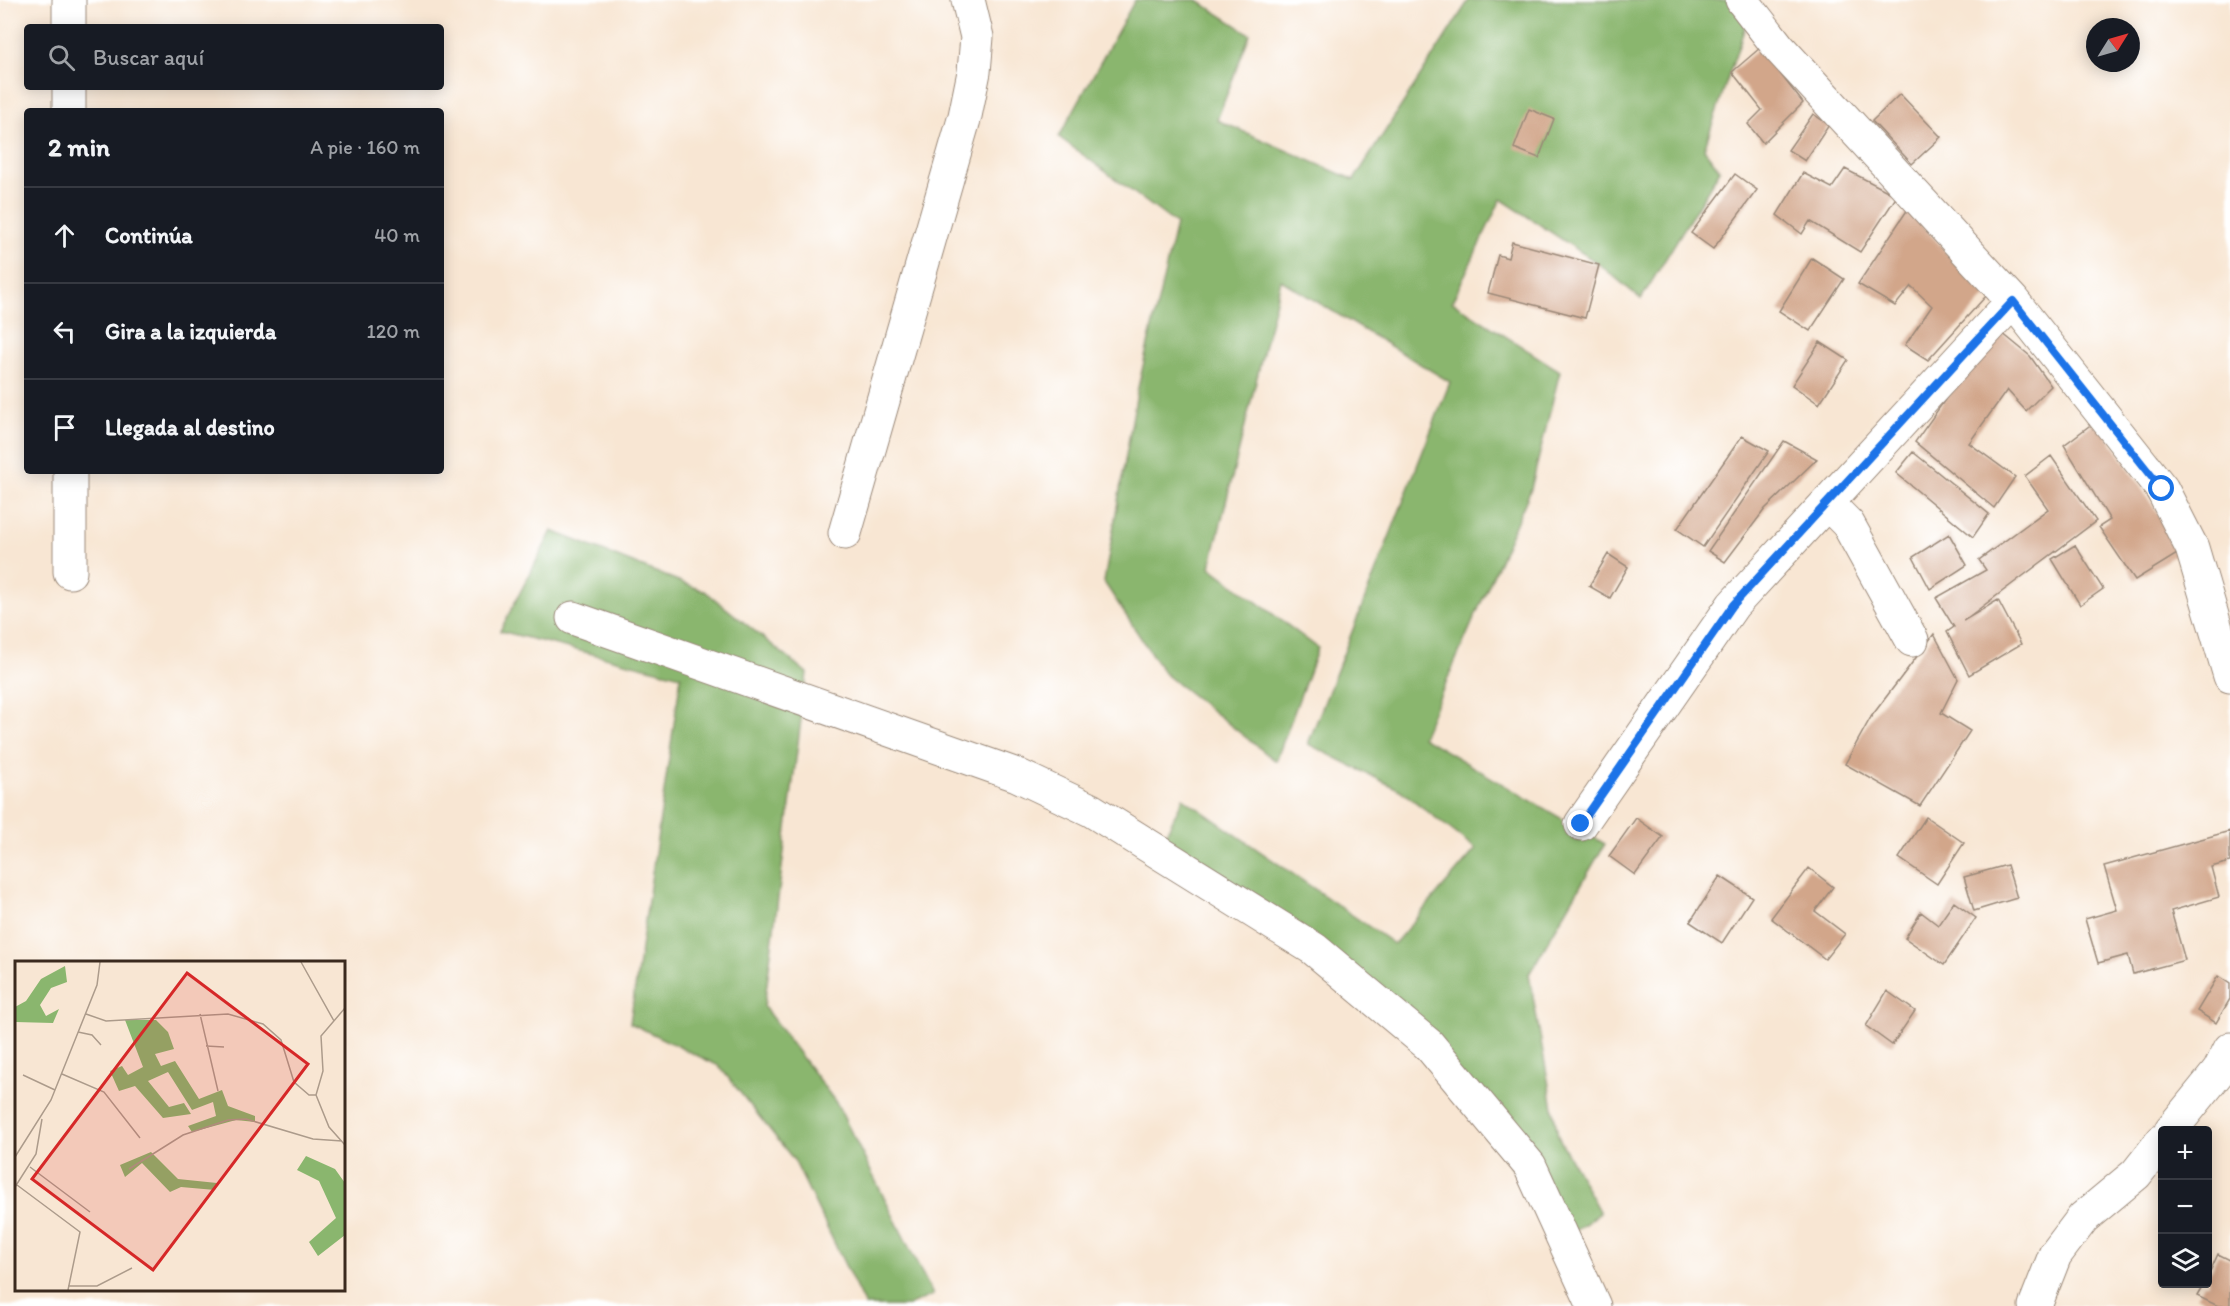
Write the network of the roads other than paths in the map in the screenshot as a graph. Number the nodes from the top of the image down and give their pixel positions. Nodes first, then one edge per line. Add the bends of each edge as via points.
1 (69, 0) edge
2 (968, 0) edge
3 (1742, 0) edge
4 (69, 24) edge
5 (69, 90) edge
6 (69, 108) edge
7 (2013, 301) junction
8 (70, 474) edge
9 (1827, 503) junction
10 (845, 533) dead end
11 (70, 572) dead end
12 (573, 618) dead end
13 (1912, 640) dead end
14 (2230, 676) edge
15 (1581, 824) dead end
16 (2230, 1049) edge
17 (2175, 1126) edge
18 (2158, 1147) edge
19 (1594, 1306) edge
20 (2035, 1306) edge

1 - 4 street
2 - 10 street via 977,37 965,116
3 - 7 street via 1780,49
5 - 6 street
7 - 9 street
7 - 14 street via 2162,489 2192,548
8 - 11 street
9 - 13 street via 1848,524
9 - 15 street via 1733,605
12 - 19 street via 1017,775 1091,810 1314,949 1429,1045 1530,1166
16 - 17 street via 2219,1071
18 - 20 street via 2136,1174 2083,1218 2055,1255

